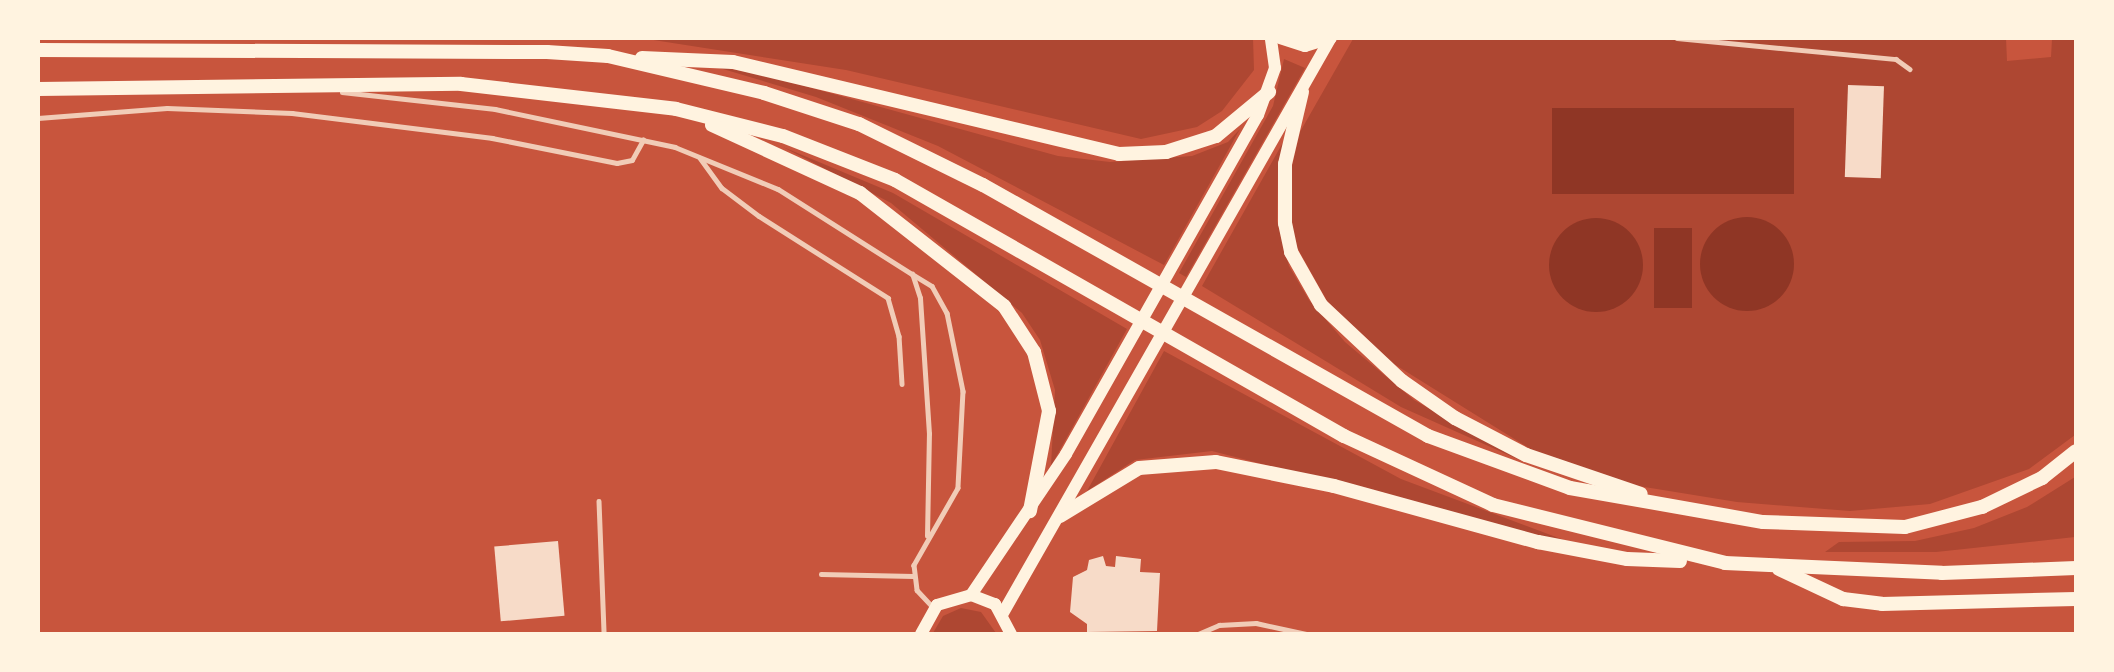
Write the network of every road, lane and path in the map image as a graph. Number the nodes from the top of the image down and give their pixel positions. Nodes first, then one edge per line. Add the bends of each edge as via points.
1 (1271, 38) edge
2 (1280, 38) edge
3 (1677, 38) edge
4 (1330, 39) edge
5 (38, 50) edge
6 (608, 56) junction
7 (1910, 69) dead end
8 (287, 85) junction
9 (38, 89) edge
10 (1269, 92) junction
11 (1302, 92) junction
12 (676, 109) junction
13 (38, 118) edge
14 (643, 140) junction
15 (699, 157) junction
16 (912, 274) junction
17 (902, 384) dead end
18 (2076, 451) edge
19 (598, 501) dead end
20 (1030, 512) junction
21 (1060, 516) junction
22 (1716, 517) junction
23 (927, 536) junction
24 (1725, 564) junction
25 (1775, 567) junction
26 (2075, 568) edge
27 (821, 574) dead end
28 (913, 576) junction
29 (971, 595) junction
30 (2076, 599) edge
31 (934, 608) junction
32 (1003, 613) junction
33 (604, 634) edge
34 (921, 634) edge
35 (1011, 634) edge
36 (1198, 634) edge
37 (1306, 634) edge

1 - 10 main road via 1275,68
2 - 4 main road via 1305,46
3 - 7 lane via 1896,59
4 - 11 main road
5 - 6 highway via 446,47
6 - 10 highway via 733,62 1119,154 1166,152 1216,136
6 - 22 highway via 764,93 859,124 1205,307 1465,452 1570,488
8 - 9 highway
8 - 12 highway via 461,84
8 - 14 lane via 495,109
10 - 20 main road
11 - 21 main road
11 - 22 highway via 1285,164 1285,223 1305,282 1345,330 1455,418 1526,455
12 - 20 highway via 860,193 1004,306 1034,352 1049,411
12 - 24 highway via 854,162 1344,436 1493,505
13 - 14 lane via 167,108 292,113 392,123 617,163 632,159
14 - 15 lane
15 - 16 lane via 778,189
15 - 17 lane via 722,188 759,216 888,298 899,337
16 - 23 lane via 920,298 929,435
16 - 23 lane via 932,286 947,313 963,391 958,488 951,509
18 - 22 highway via 2042,478 1982,507 1905,527 1825,528
19 - 33 lane
20 - 29 main road
21 - 24 highway via 1139,468 1216,461 1550,544 1627,559
21 - 32 main road
23 - 28 lane
24 - 25 highway
25 - 26 highway via 1942,573
25 - 30 highway via 1843,599 1882,604
27 - 28 lane
28 - 31 lane
29 - 31 main road
29 - 32 main road
31 - 34 main road
32 - 35 main road
36 - 37 lane via 1219,625 1256,623

